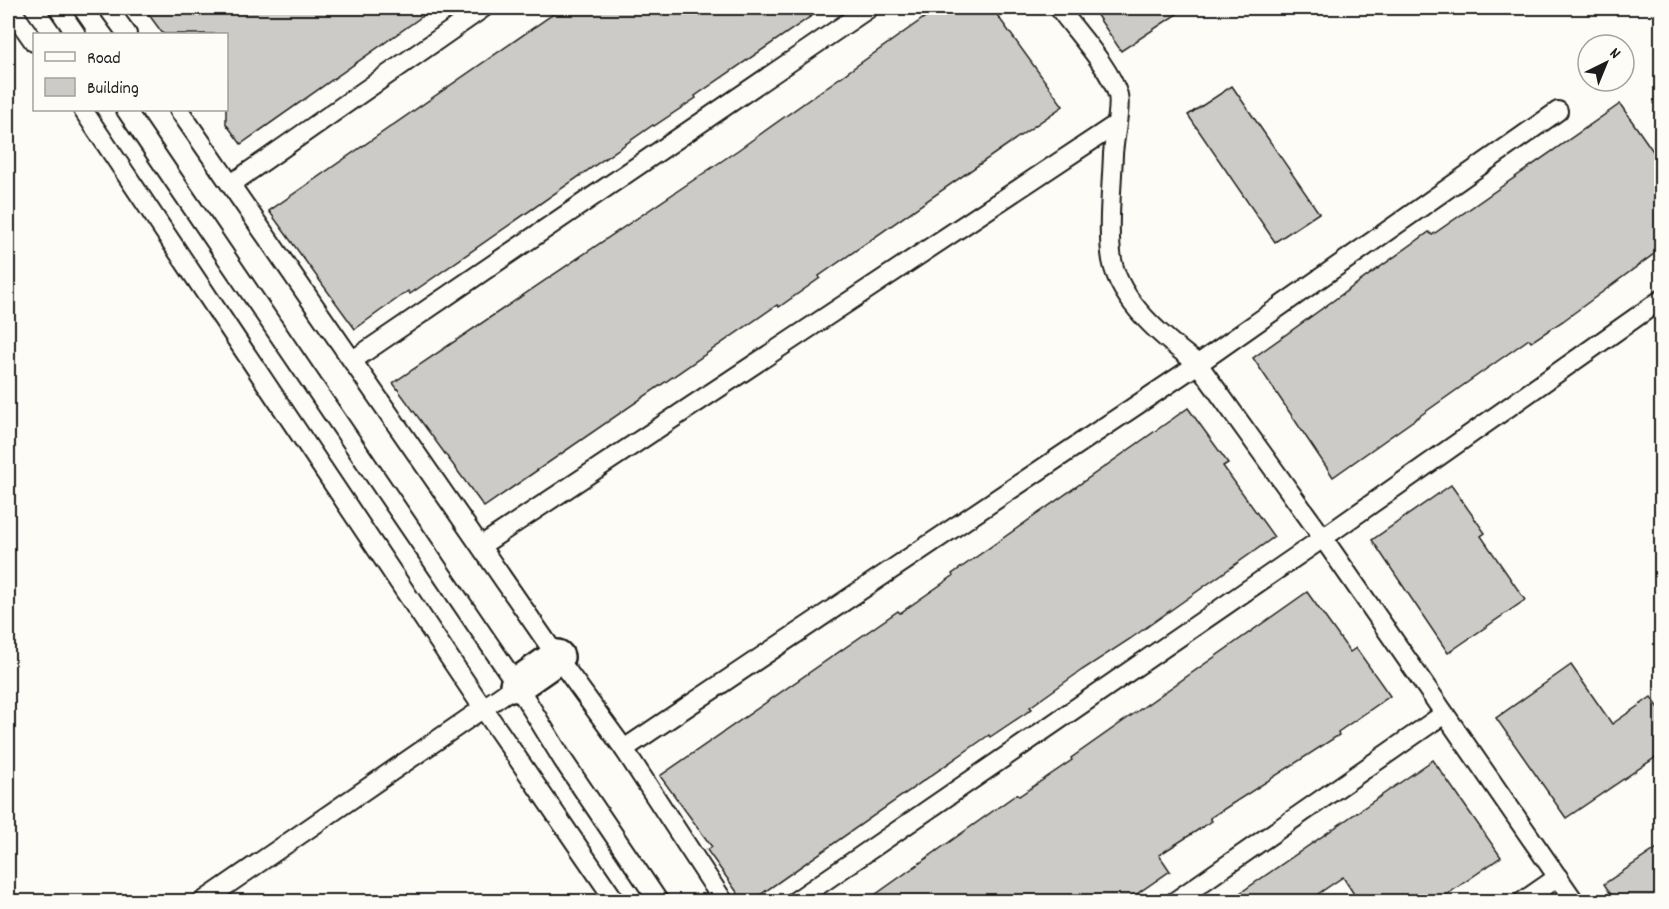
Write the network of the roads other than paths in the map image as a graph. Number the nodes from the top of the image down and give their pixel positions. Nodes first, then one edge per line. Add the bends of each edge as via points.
1 (10, 8) edge
2 (58, 8) edge
3 (108, 8) edge
4 (483, 8) edge
5 (869, 8) edge
6 (1059, 8) edge
7 (75, 33) edge
8 (126, 33) edge
9 (33, 41) edge
10 (84, 111) edge
11 (127, 111) edge
12 (180, 111) edge
13 (1558, 111) dead end
14 (1115, 125) junction
15 (231, 184) junction
16 (1662, 299) edge
17 (353, 360) junction
18 (1198, 364) junction
19 (1323, 538) junction
20 (482, 545) junction
21 (557, 657) junction
22 (517, 685) junction
23 (483, 708) junction
24 (1444, 714) junction
25 (624, 748) junction
26 (1558, 877) junction
27 (202, 902) edge
28 (616, 902) edge
29 (659, 902) edge
30 (724, 902) edge
31 (794, 902) edge
32 (1174, 902) edge
33 (1522, 902) edge
34 (1575, 902) edge

1 - 9 lane
2 - 7 lane
3 - 8 lane
4 - 15 lane
5 - 17 lane
6 - 14 lane via 1111,79 1119,97
10 - 23 lane
11 - 22 lane
12 - 15 lane
13 - 18 lane
14 - 18 lane via 1112,260 1119,279 1157,330
14 - 20 lane
15 - 17 lane
16 - 19 lane
17 - 20 lane
18 - 19 lane
18 - 25 lane
19 - 24 lane
19 - 31 lane
20 - 21 lane
21 - 22 street
21 - 25 lane
22 - 23 lane
22 - 29 lane
23 - 27 lane
23 - 28 lane
24 - 26 lane
24 - 32 lane
25 - 30 lane
26 - 33 lane
26 - 34 lane

